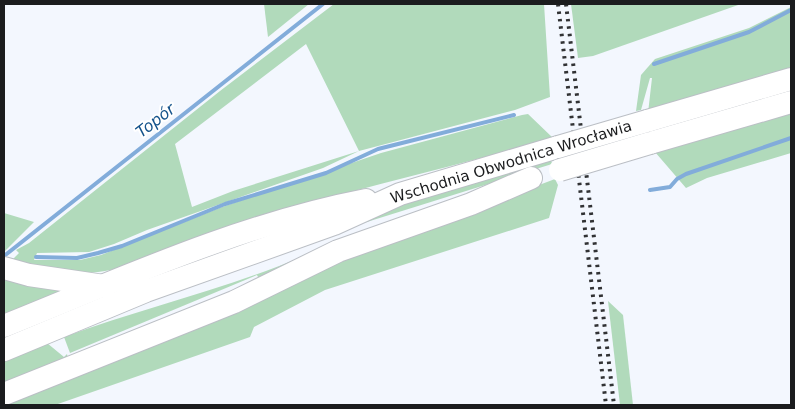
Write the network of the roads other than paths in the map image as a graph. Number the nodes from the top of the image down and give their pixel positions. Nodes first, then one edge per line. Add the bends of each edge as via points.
1 (791, 79) edge
2 (791, 102) edge
3 (531, 178) junction
4 (400, 194) junction
5 (4, 268) edge
6 (105, 286) junction
7 (68, 324) junction
8 (4, 326) edge
9 (4, 350) edge
10 (4, 394) edge

1 - 4 main road, Wschodnia Obwodnica Wrocławia, bridge
2 - 3 main road, Wschodnia Obwodnica Wrocławia, bridge
3 - 7 main road, Wschodnia Obwodnica Wrocławia via 467,194 158,299
3 - 10 main road via 471,204 338,251 234,302
4 - 6 main road via 330,207 269,226
4 - 7 main road, Wschodnia Obwodnica Wrocławia via 334,224 146,291
5 - 6 main road via 29,275
6 - 8 main road
7 - 9 main road, Wschodnia Obwodnica Wrocławia

